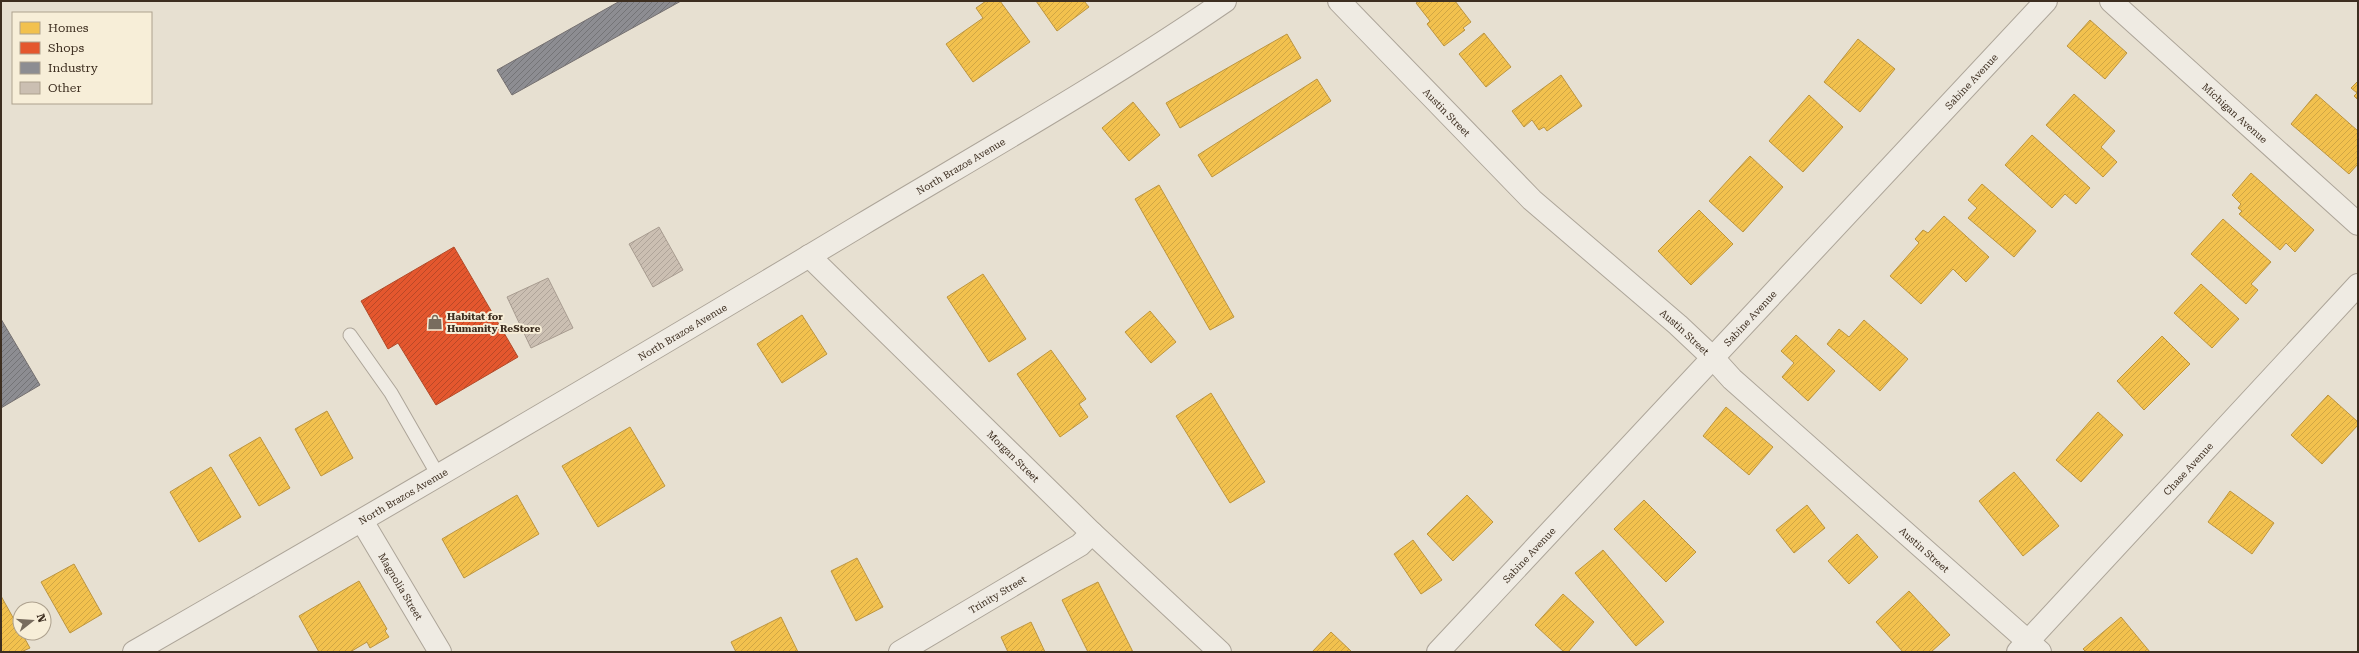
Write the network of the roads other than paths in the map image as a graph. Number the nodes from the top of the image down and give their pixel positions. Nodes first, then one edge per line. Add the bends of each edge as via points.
1 (1225, 1) edge
2 (1339, 1) edge
3 (2046, 1) edge
4 (2111, 1) edge
5 (2358, 224) edge
6 (809, 256) junction
7 (2358, 285) edge
8 (350, 335) dead end
9 (1712, 358) junction
10 (438, 475) junction
11 (362, 521) junction
12 (1092, 533) junction
13 (2029, 648) edge
14 (134, 652) edge
15 (440, 652) edge
16 (900, 652) edge
17 (1220, 652) edge
18 (1438, 652) edge

1 - 6 street, North Brazos Avenue via 1167,41
2 - 9 street, Austin Street via 1532,200 1678,325
3 - 9 street, Sabine Avenue
4 - 5 street, Michigan Avenue
6 - 10 street, North Brazos Avenue
6 - 12 street, Morgan Street
7 - 13 street, Chase Avenue
8 - 10 lane via 391,393
9 - 13 street, Austin Street via 1732,380
9 - 18 street, Sabine Avenue
10 - 11 street, North Brazos Avenue
11 - 14 street, North Brazos Avenue
11 - 15 street, Magnolia Street
12 - 16 street, Trinity Street via 1080,545
12 - 17 street, Morgan Street

